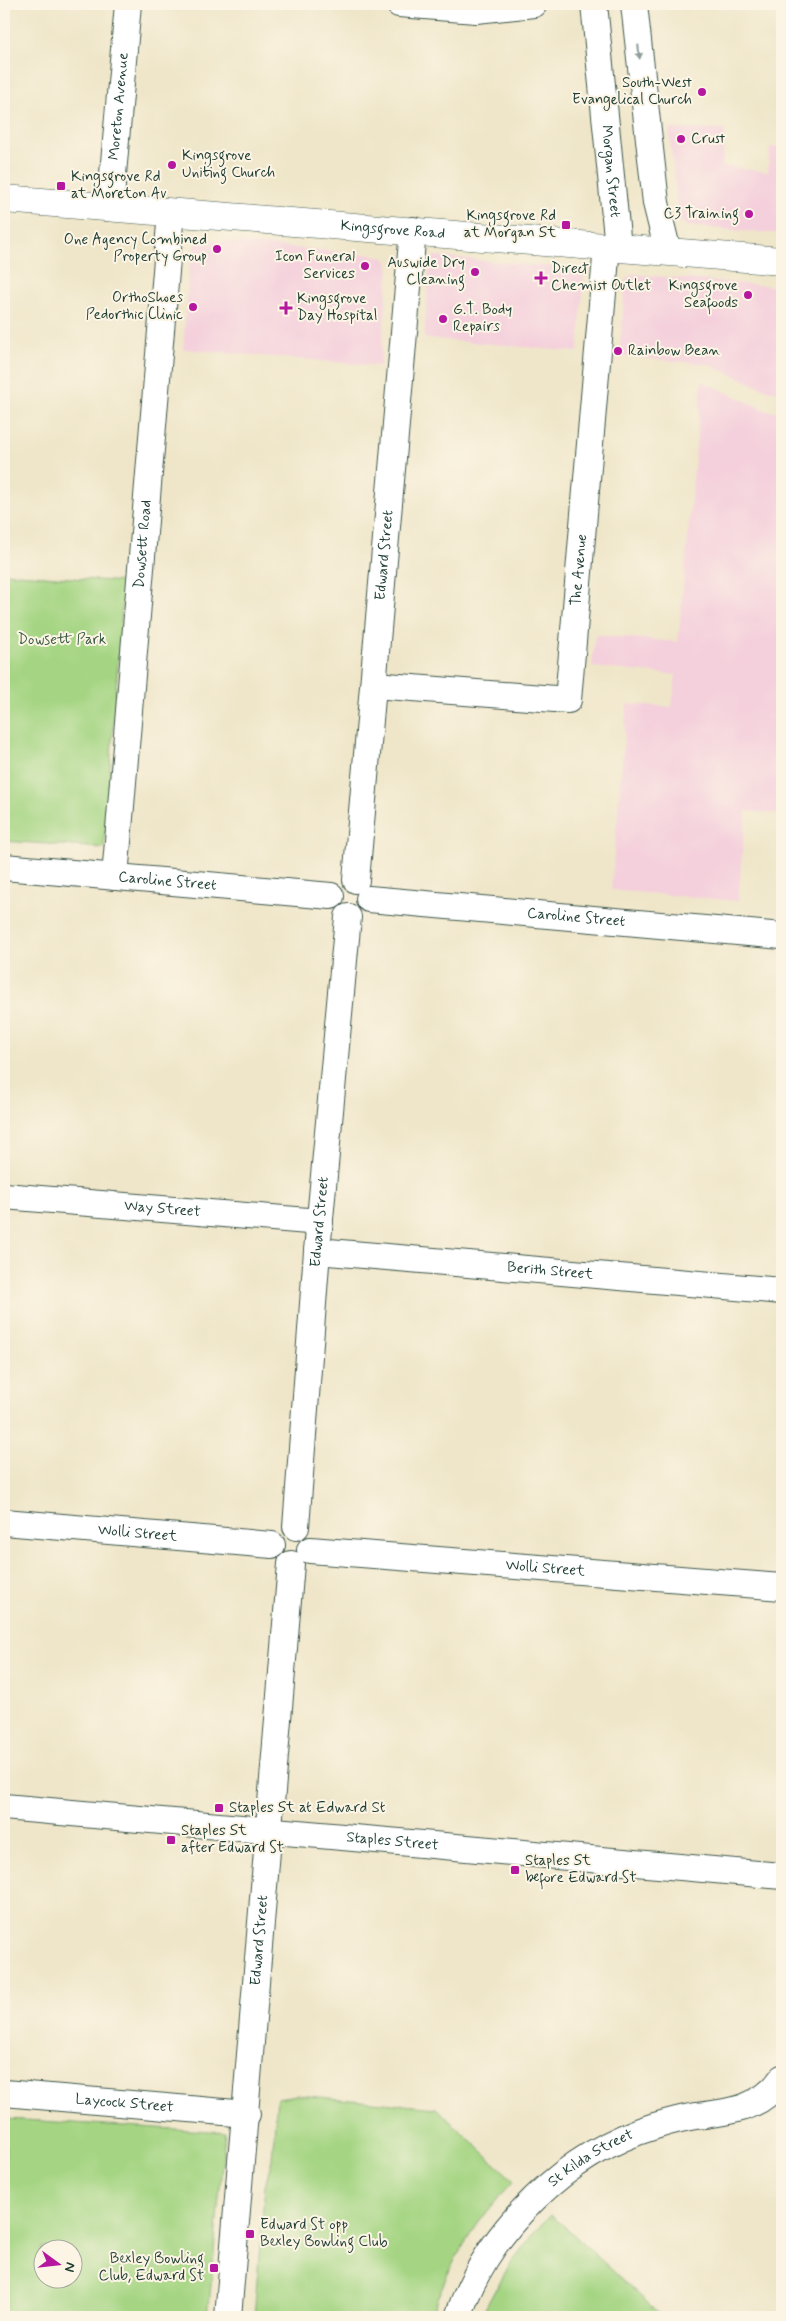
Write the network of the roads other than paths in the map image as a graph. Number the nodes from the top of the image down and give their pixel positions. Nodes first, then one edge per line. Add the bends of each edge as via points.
1 (128, 4) edge
2 (398, 4) edge
3 (534, 4) edge
4 (594, 4) edge
5 (634, 4) edge
6 (4, 199) edge
7 (110, 208) junction
8 (171, 212) junction
9 (413, 230) junction
10 (612, 247) junction
11 (668, 252) junction
12 (782, 261) edge
13 (374, 685) junction
14 (4, 867) edge
15 (115, 877) junction
16 (363, 889) junction
17 (331, 896) junction
18 (348, 917) junction
19 (782, 936) edge
20 (4, 1196) edge
21 (320, 1222) junction
22 (318, 1251) junction
23 (782, 1291) edge
24 (4, 1522) edge
25 (296, 1527) junction
26 (272, 1544) junction
27 (300, 1557) junction
28 (782, 1587) edge
29 (4, 1807) edge
30 (269, 1830) junction
31 (782, 1876) edge
32 (782, 2078) edge
33 (4, 2093) edge
34 (247, 2114) junction
35 (228, 2317) edge
36 (458, 2317) edge

1 - 7 street, Moreton Avenue
2 - 3 street via 476,10
4 - 10 street, Morgan Street
5 -> 11 street via 656,203
6 - 7 main road, Kingsgrove Road
7 - 8 main road, Kingsgrove Road
8 - 9 main road, Kingsgrove Road
8 - 15 street, Dowsett Road
9 - 10 main road, Kingsgrove Road
9 - 13 street, Edward Street
10 - 11 main road, Kingsgrove Road
10 - 13 street, The Avenue via 568,700
11 - 12 main road, Kingsgrove Road
13 - 16 street, Edward Street
14 - 15 street, Caroline Street
15 - 17 street, Caroline Street
16 - 17 street via 351,879 335,886
16 - 18 street via 368,905 360,915
16 - 19 street, Caroline Street
17 - 18 street via 335,910
18 - 21 street, Edward Street
20 - 21 street, Way Street
21 - 22 street, Edward Street
22 - 23 street, Berith Street
22 - 25 street, Edward Street
24 - 26 street, Wolli Street
25 - 26 street via 280,1530
25 - 27 street via 309,1538
26 - 27 street via 280,1561
27 - 28 street, Wolli Street
27 - 30 street, Edward Street
29 - 30 street, Staples Street
30 - 31 street, Staples Street
30 - 34 street, Edward Street
32 - 36 street, St Kilda Street via 762,2099 740,2110 678,2120 627,2137 593,2153 560,2176 505,2231 482,2265 464,2298
33 - 34 street, Laycock Street
34 - 35 street, Edward Street

